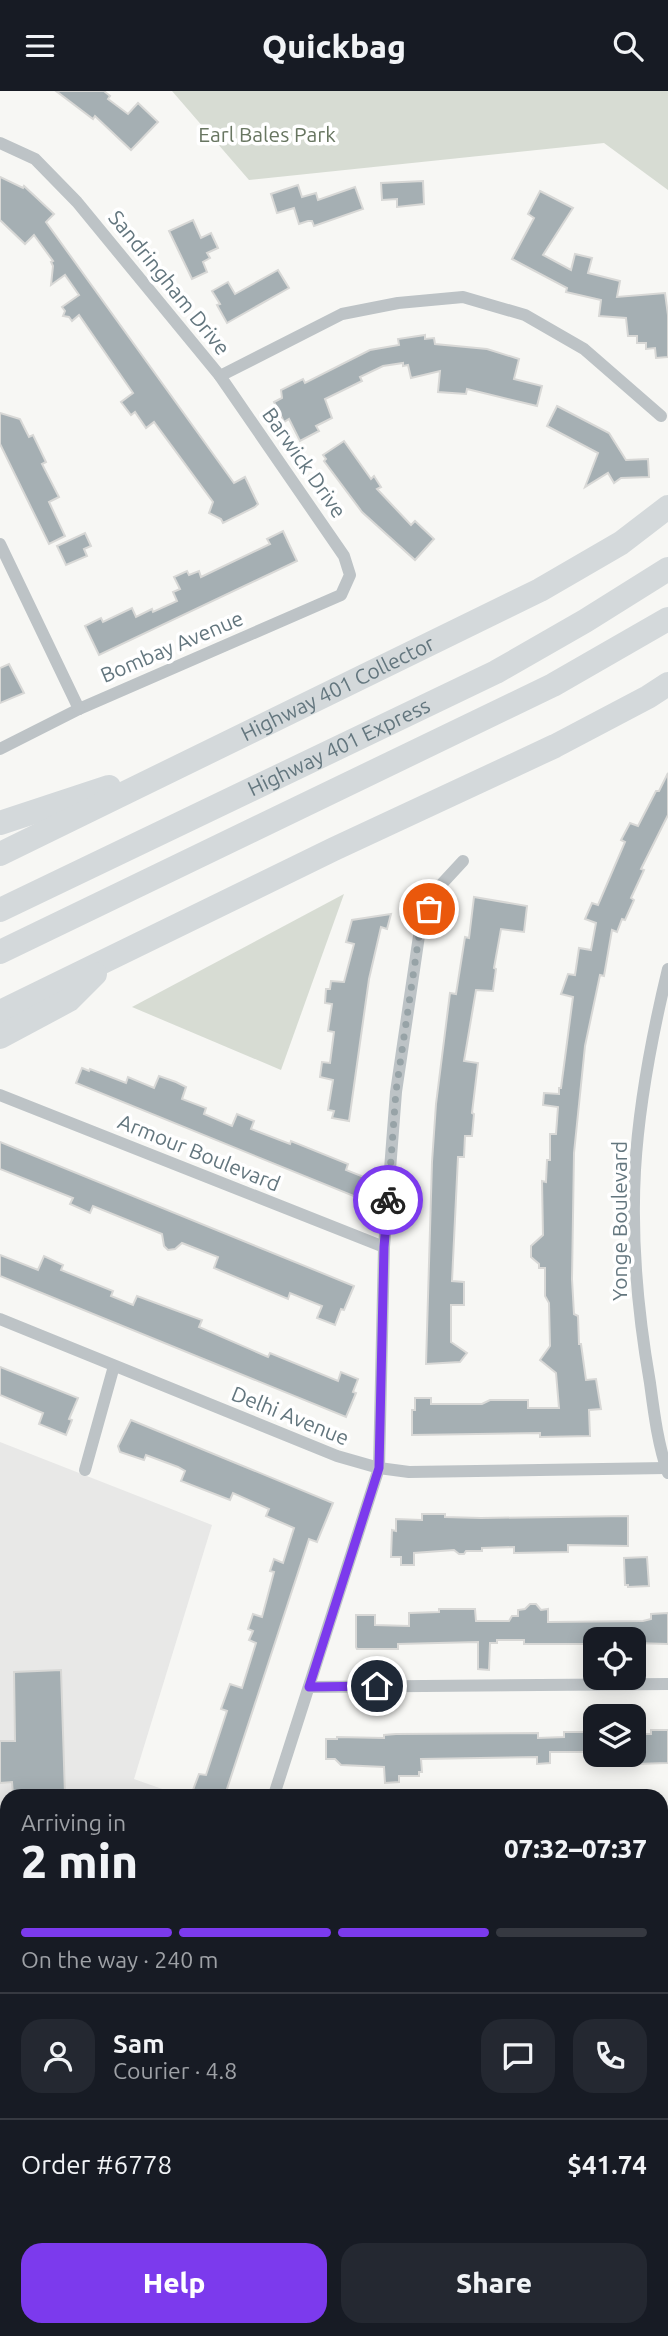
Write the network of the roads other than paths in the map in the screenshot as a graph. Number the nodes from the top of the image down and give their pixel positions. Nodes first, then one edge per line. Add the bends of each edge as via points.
1 (0, 143) edge
2 (220, 376) junction
3 (661, 416) dead end
4 (668, 507) edge
5 (0, 544) edge
6 (668, 569) edge
7 (351, 575) joint
8 (668, 618) edge
9 (668, 684) edge
10 (79, 709) junction
11 (0, 749) edge
12 (155, 780) junction
13 (0, 823) edge
14 (0, 854) edge
15 (463, 861) dead end
16 (0, 910) edge
17 (0, 952) edge
18 (106, 962) junction
19 (668, 969) edge
20 (0, 1012) edge
21 (0, 1037) edge
22 (0, 1095) edge
23 (384, 1247) junction
24 (0, 1319) edge
25 (114, 1366) junction
26 (379, 1468) junction
27 (85, 1470) dead end
28 (667, 1470) edge
29 (668, 1684) edge
30 (309, 1687) junction
31 (276, 1789) edge

1 - 2 street, Sandringham Drive via 35,159 77,202
2 - 3 street, Sandringham Drive via 342,314 463,297 525,315 584,349
2 - 7 street, Barwick Drive via 344,556
4 - 12 highway, Highway 401 Collector via 621,543 540,590
5 - 10 street
6 - 16 highway, Highway 401 Express via 496,672
7 - 10 street, Bombay Avenue via 341,595
8 - 17 highway, Highway 401 Express via 552,685
9 - 18 highway via 555,746
10 - 11 street, Bombay Avenue
12 - 13 highway via 126,782
12 - 14 highway, Highway 401 Collector
15 - 23 street via 438,888 420,929 396,1091
18 - 20 highway
18 - 21 highway via 69,1000
19 - 28 street, Yonge Boulevard via 653,1029 635,1170 638,1302
22 - 23 street, Armour Boulevard
23 - 26 street
24 - 25 street, Delhi Avenue
25 - 26 street, Delhi Avenue via 337,1456
25 - 27 street
26 - 28 street, Delhi Avenue via 410,1472
26 - 30 street
29 - 30 street
30 - 31 street

